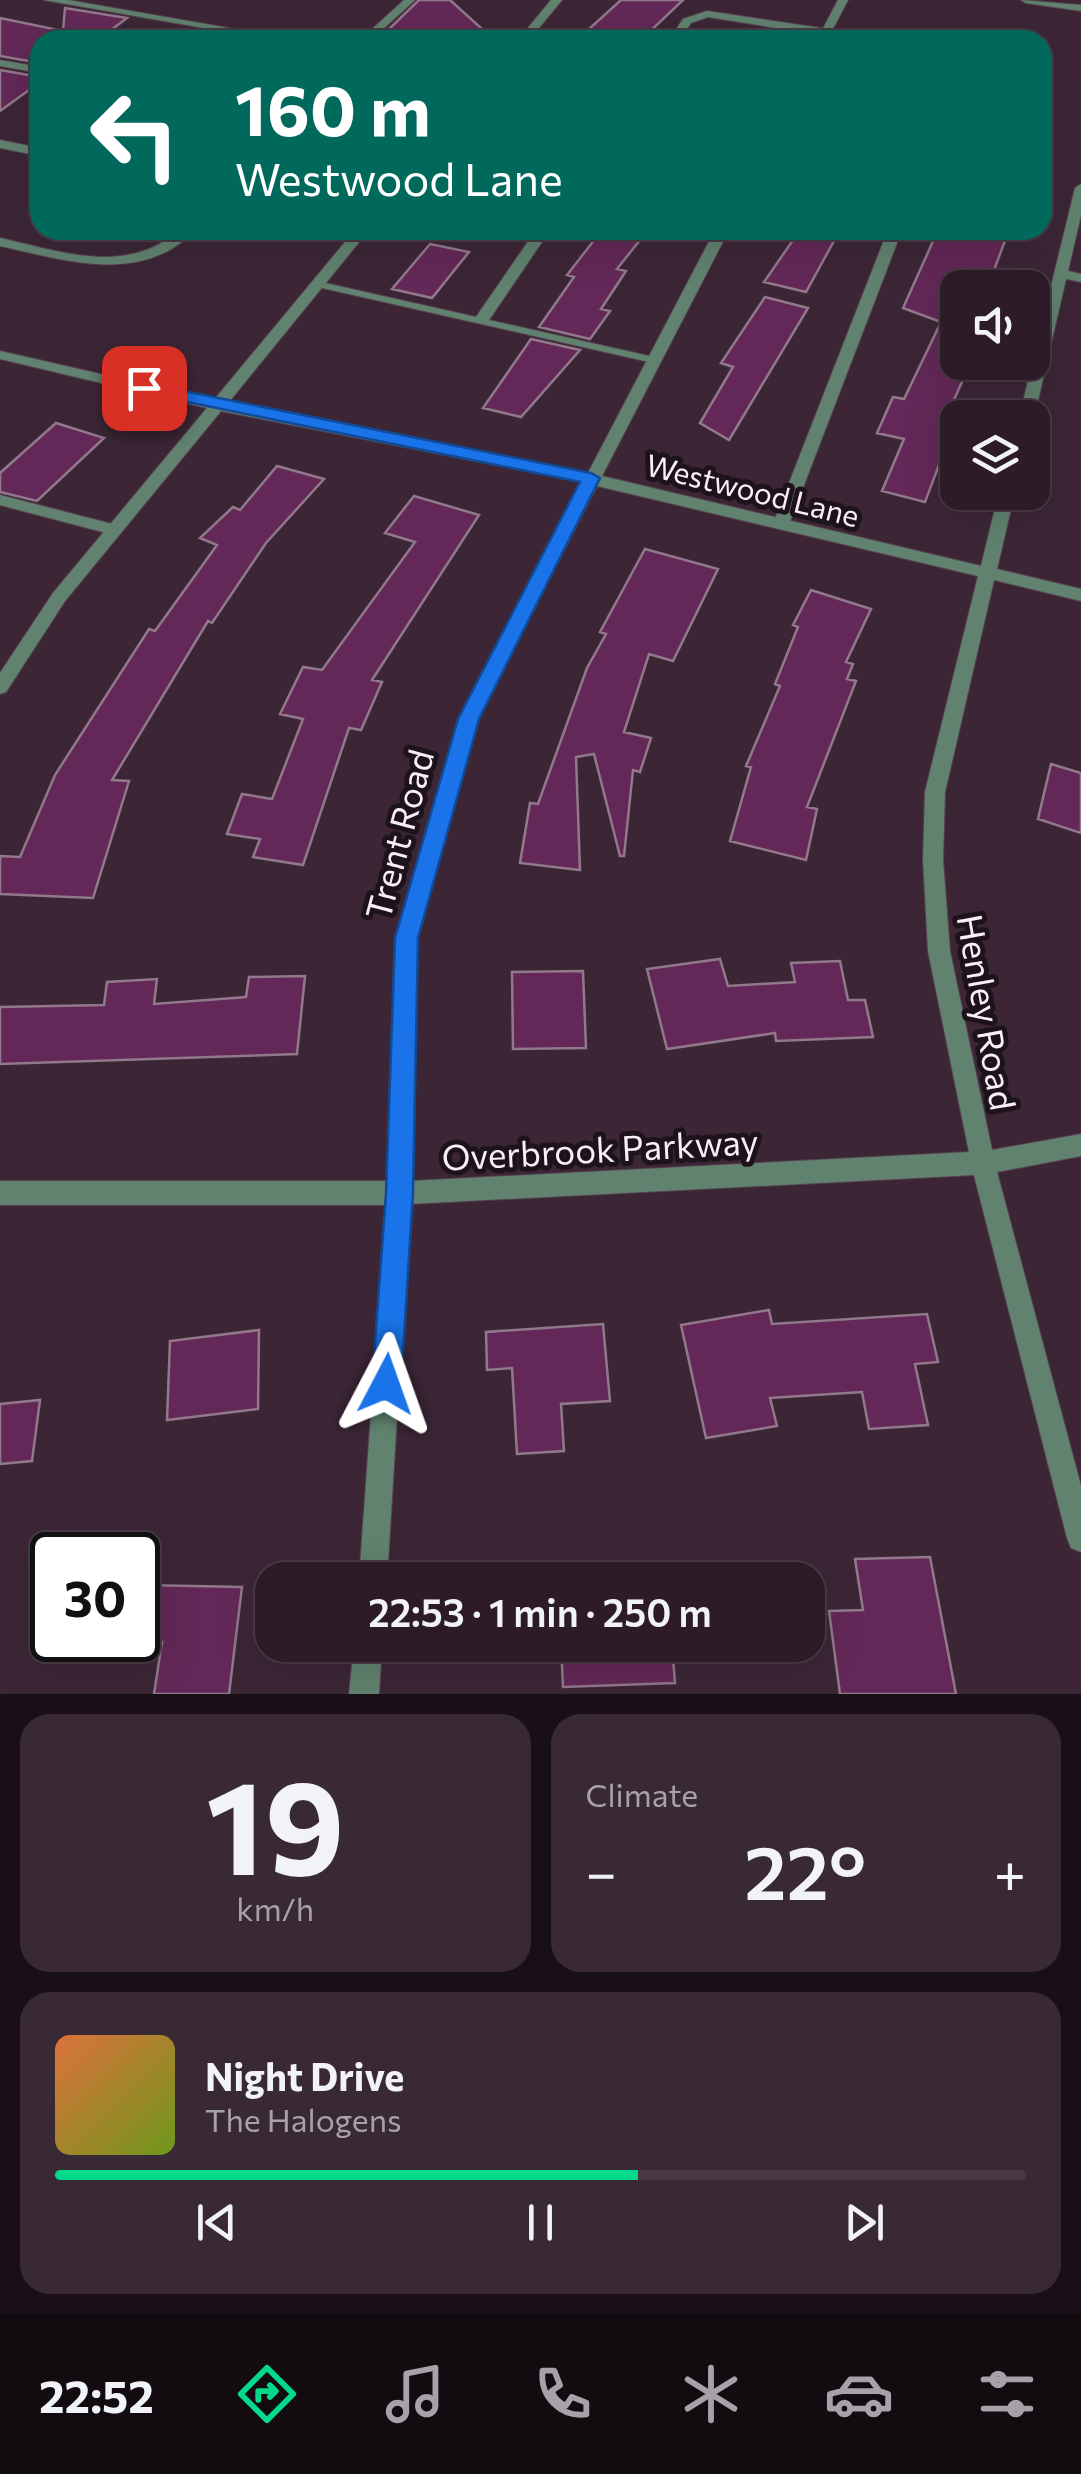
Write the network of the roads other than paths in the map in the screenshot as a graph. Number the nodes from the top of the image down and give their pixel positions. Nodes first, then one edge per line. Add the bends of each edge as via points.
1 (49, 0) edge
2 (410, 0) edge
3 (557, 0) edge
4 (843, 0) edge
5 (1026, 0) edge
6 (1081, 8) edge
7 (231, 30) edge
8 (376, 30) edge
9 (532, 30) edge
10 (681, 30) edge
11 (796, 30) edge
12 (827, 30) edge
13 (0, 63) edge
14 (30, 68) edge
15 (0, 144) edge
16 (30, 150) edge
17 (1081, 188) edge
18 (176, 240) edge
19 (354, 240) edge
20 (536, 240) edge
21 (717, 240) edge
22 (890, 240) edge
23 (0, 242) edge
24 (1060, 274) junction
25 (1081, 278) edge
26 (316, 285) junction
27 (480, 322) junction
28 (0, 356) edge
29 (652, 361) junction
30 (1030, 400) edge
31 (216, 405) junction
32 (591, 478) junction
33 (0, 500) edge
34 (1004, 510) edge
35 (781, 524) junction
36 (114, 530) junction
37 (988, 574) junction
38 (1081, 595) edge
39 (0, 687) edge
40 (1081, 1144) edge
41 (983, 1163) junction
42 (0, 1193) edge
43 (400, 1193) junction
44 (1081, 1538) edge
45 (374, 1562) edge
46 (367, 1662) edge
47 (364, 1694) edge

1 - 7 street
2 - 8 street
3 - 9 street
4 - 12 street
5 - 6 street
10 - 11 street via 706,14
13 - 14 street
15 - 16 street
17 - 24 street
18 - 23 street via 134,262 110,264
19 - 26 street
20 - 27 street
21 - 29 street, Trent Road
22 - 35 street
24 - 25 street
24 - 30 street
26 - 27 street
26 - 31 street
27 - 29 street
28 - 31 street, Westwood Lane
29 - 32 street, Trent Road
31 - 32 street, Westwood Lane
31 - 36 street
32 - 35 street, Westwood Lane
32 - 43 street, Trent Road via 468,719 406,938
33 - 36 street
34 - 37 street, Henley Road
35 - 37 street, Westwood Lane
36 - 39 street via 59,597
37 - 38 street, Westwood Lane
37 - 41 street, Henley Road via 935,792 933,860 939,951
40 - 41 street, Overbrook Parkway
41 - 43 street, Overbrook Parkway
41 - 44 street, Henley Road
42 - 43 street, Overbrook Parkway
43 - 45 street, Trent Road
46 - 47 street

